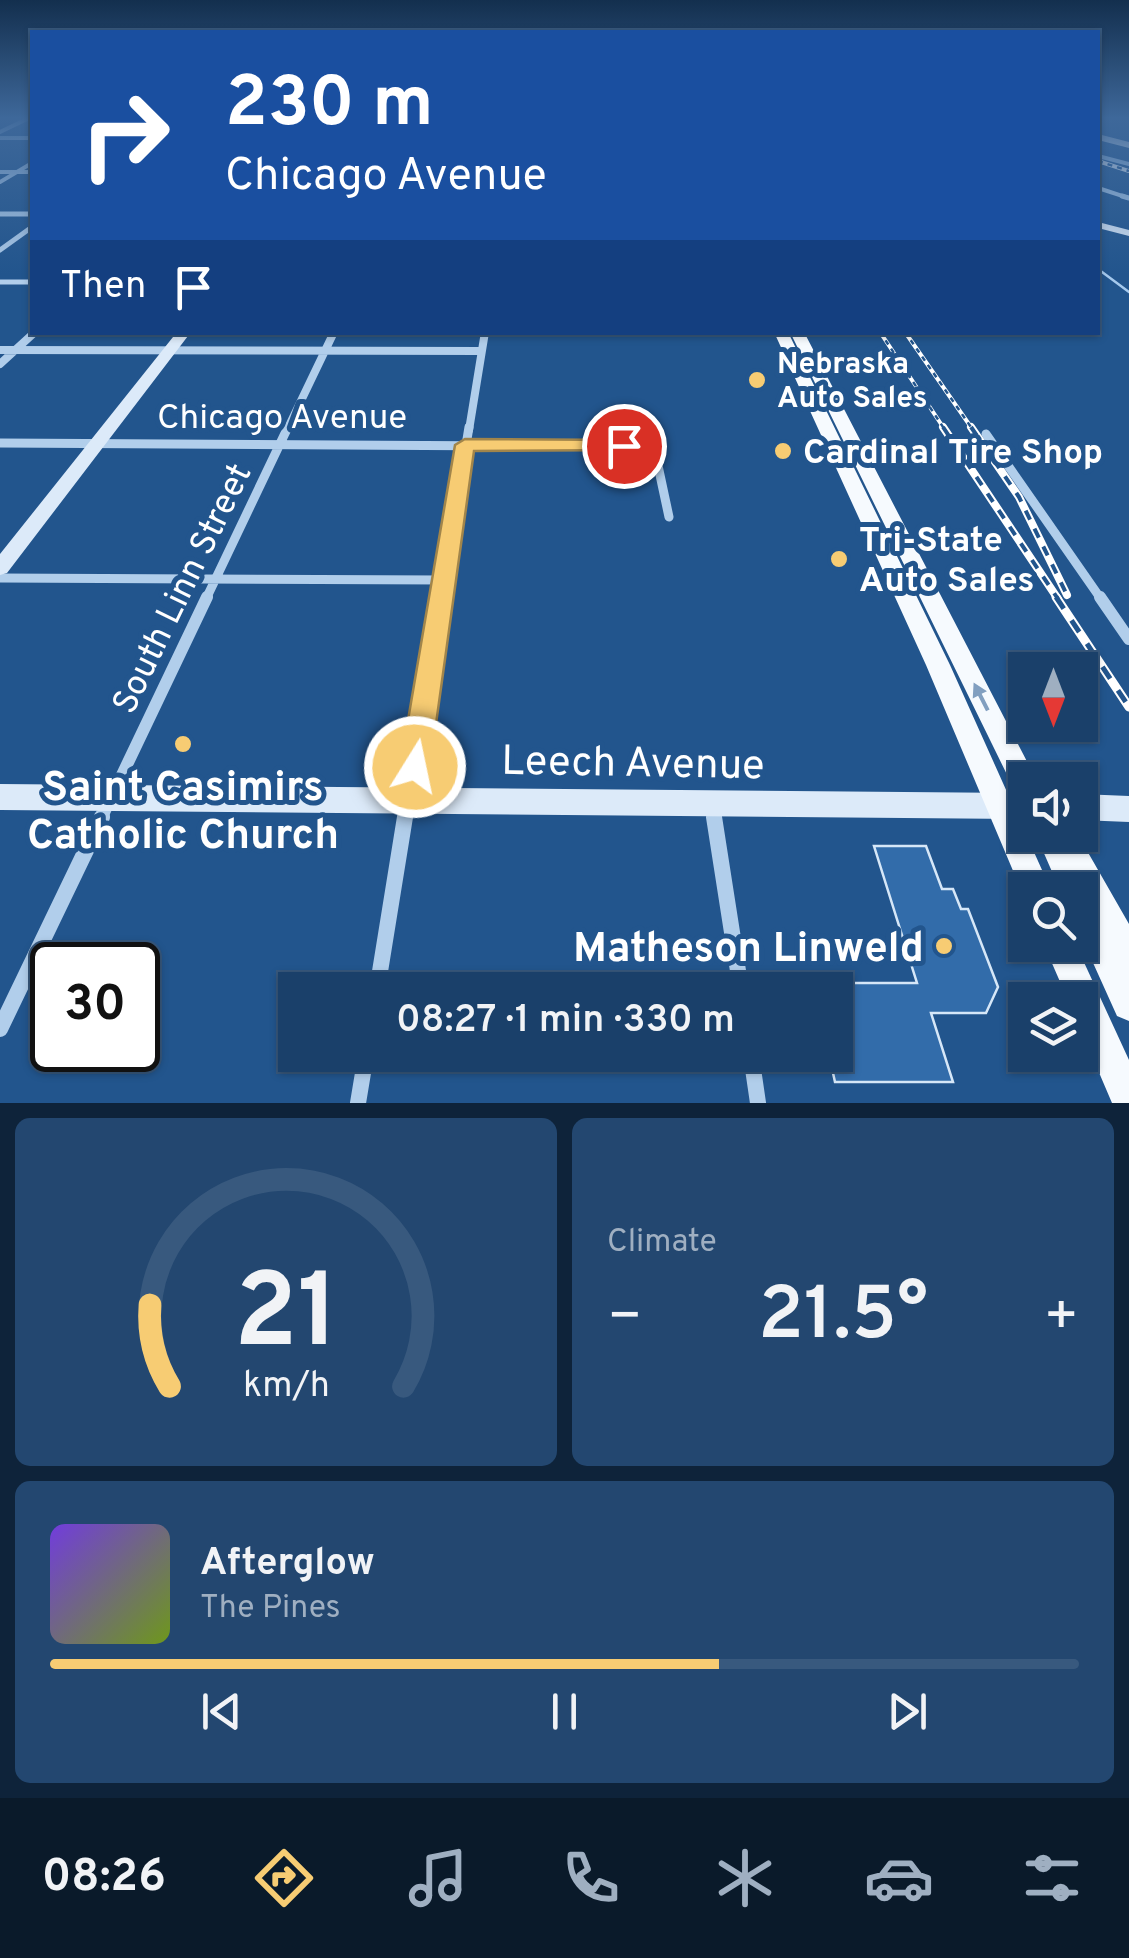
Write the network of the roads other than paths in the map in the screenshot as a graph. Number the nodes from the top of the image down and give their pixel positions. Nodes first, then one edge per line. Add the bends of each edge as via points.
1 (0, 172) edge
2 (17, 172) junction
3 (30, 172) edge
4 (0, 182) edge
5 (1100, 189) edge
6 (1129, 198) edge
7 (0, 214) edge
8 (30, 214) edge
9 (1100, 226) edge
10 (30, 228) edge
11 (1129, 233) edge
12 (0, 250) edge
13 (0, 282) edge
14 (30, 282) edge
15 (32, 335) edge
16 (183, 335) edge
17 (333, 335) edge
18 (484, 335) edge
19 (782, 335) edge
20 (799, 335) edge
21 (0, 350) edge
22 (16, 350) junction
23 (172, 350) junction
24 (325, 351) junction
25 (481, 351) junction
26 (0, 364) edge
27 (986, 434) dead end
28 (0, 443) edge
29 (100, 443) junction
30 (280, 444) junction
31 (465, 445) junction
32 (669, 517) dead end
33 (0, 568) edge
34 (0, 578) edge
35 (445, 580) junction
36 (216, 581) junction
37 (1129, 638) edge
38 (1014, 762) edge
39 (0, 797) edge
40 (112, 798) junction
41 (1008, 798) edge
42 (409, 799) junction
43 (711, 801) junction
44 (1008, 806) edge
45 (1098, 808) edge
46 (1129, 809) edge
47 (1072, 852) edge
48 (1098, 938) edge
49 (1129, 954) edge
50 (1068, 962) edge
51 (380, 972) edge
52 (738, 972) edge
53 (1129, 1004) edge
54 (0, 1029) edge
55 (1102, 1038) junction
56 (363, 1072) edge
57 (753, 1072) edge
58 (1129, 1100) edge
59 (358, 1103) edge
60 (758, 1103) edge
61 (1119, 1103) edge

1 - 2 street
2 - 3 street
2 - 4 street
5 - 6 street
7 - 8 street
9 - 11 street
10 - 12 street
13 - 14 street
15 - 22 street
16 - 23 street
17 - 24 street, South Linn Street
18 - 25 street
19 - 41 main road
38 -> 20 main road
21 - 22 street
22 - 23 street
22 - 26 street
23 - 24 street
23 - 29 street
24 - 25 street
24 - 30 street, South Linn Street
25 - 31 street
27 - 37 street
28 - 29 street, Chicago Avenue
29 - 30 street, Chicago Avenue
29 - 33 street
30 - 31 street, Chicago Avenue
30 - 36 street, South Linn Street
31 - 32 street, Chicago Avenue via 654,442
31 - 35 street
34 - 36 street
35 - 36 street
35 - 42 street
36 - 40 street, South Linn Street
39 - 40 street, Leech Avenue
40 - 42 street, Leech Avenue
40 - 54 street, South Linn Street
42 - 43 street, Leech Avenue
42 - 51 street
43 - 44 street, Leech Avenue
43 - 52 street
45 - 46 street
47 - 49 main road
48 - 53 main road
50 - 55 main road
55 - 58 main road
55 - 61 main road
56 - 59 street
57 - 60 street

